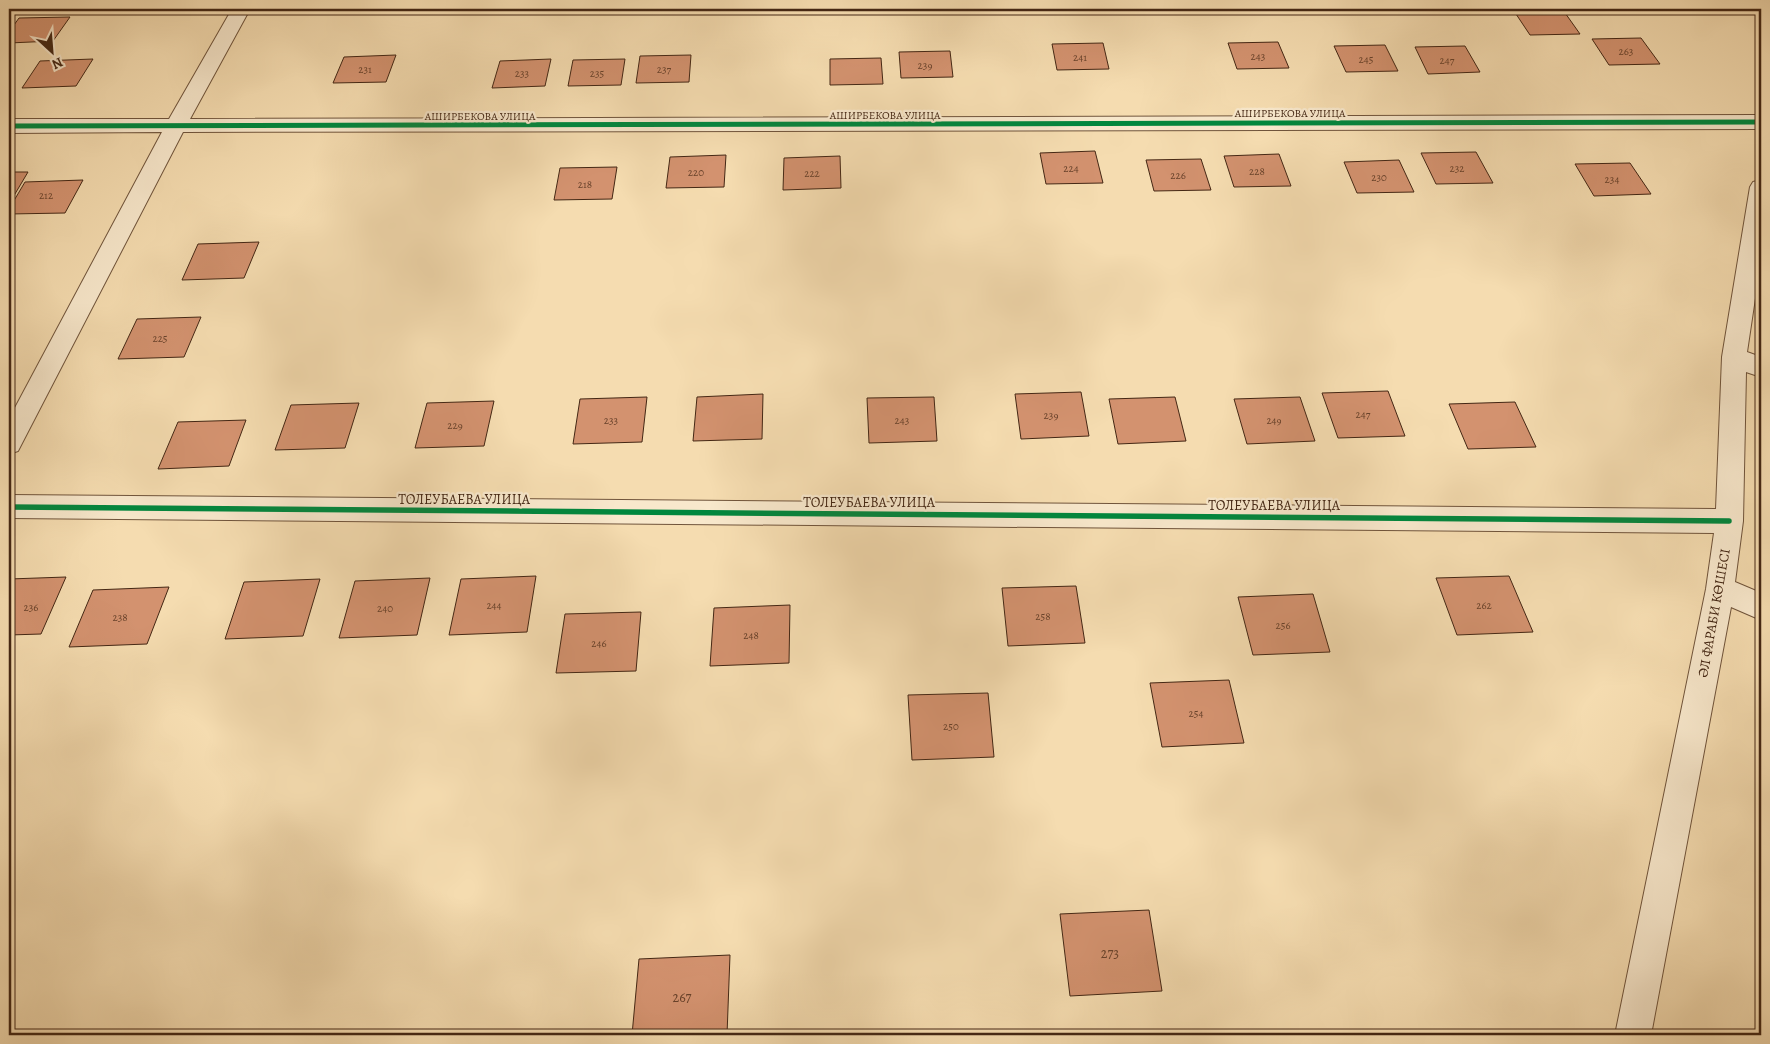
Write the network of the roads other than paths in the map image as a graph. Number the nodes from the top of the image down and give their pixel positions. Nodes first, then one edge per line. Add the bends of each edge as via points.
1 (241, 9) edge
2 (1761, 122) edge
3 (9, 126) edge
4 (175, 127) junction
5 (1761, 187) edge
6 (1734, 357) junction
7 (1761, 367) edge
8 (9, 443) edge
9 (9, 508) edge
10 (1729, 521) junction
11 (1720, 589) junction
12 (1761, 607) edge
13 (1633, 1035) edge

1 - 4 street
2 - 4 street, АШИРБЕКОВА УЛИЦА
3 - 4 street, АШИРБЕКОВА УЛИЦА
4 - 8 street
5 - 6 street, ӘЛ ФАРАБИ КӨШЕСІ
6 - 7 street
6 - 10 street, ӘЛ ФАРАБИ КӨШЕСІ
9 - 10 street, ТОЛЕУБАЕВА УЛИЦА
10 - 11 street, ӘЛ ФАРАБИ КӨШЕСІ
11 - 12 street
11 - 13 street, ӘЛ ФАРАБИ КӨШЕСІ

